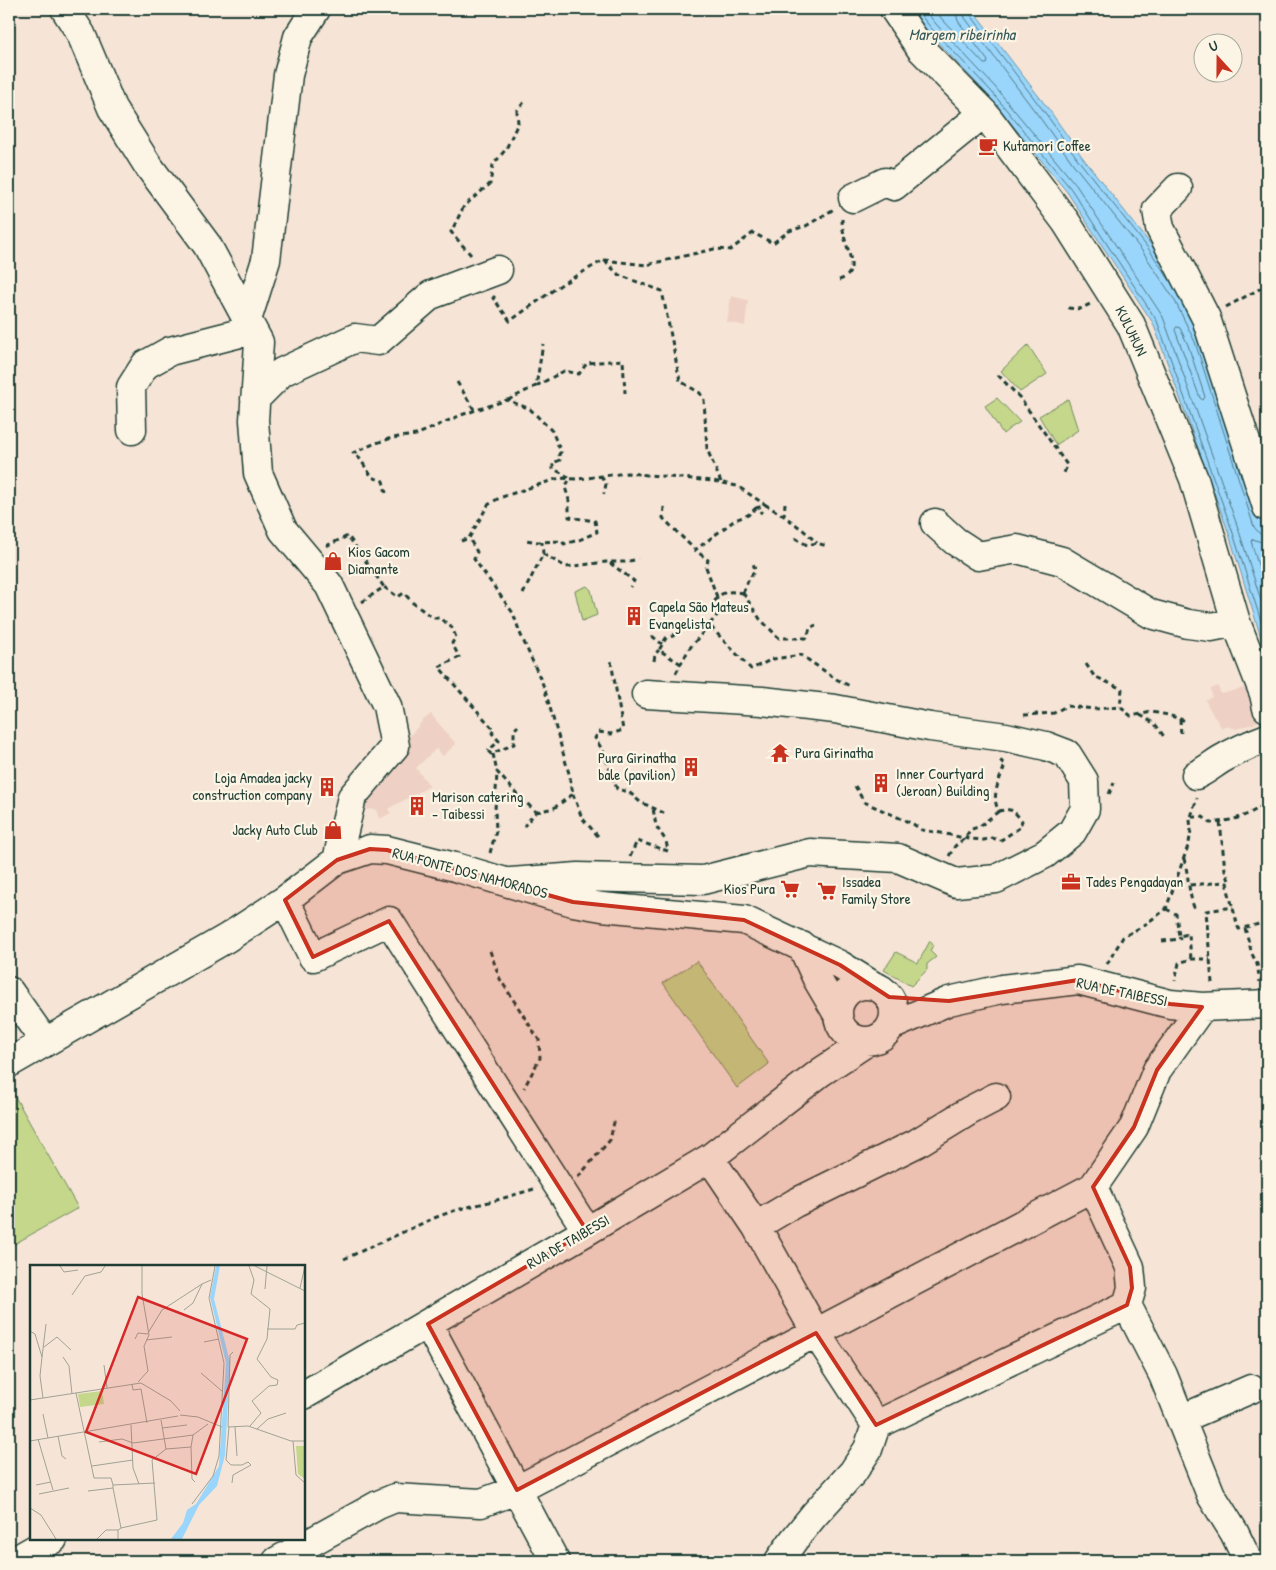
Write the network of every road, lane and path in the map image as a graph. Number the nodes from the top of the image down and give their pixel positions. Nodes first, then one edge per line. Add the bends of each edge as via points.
1 (65, 9) edge
2 (316, 9) edge
3 (894, 9) edge
4 (525, 101) dead end
5 (984, 113) junction
6 (1178, 188) dead end
7 (847, 202) junction
8 (604, 260) junction
9 (489, 273) joint
10 (838, 280) dead end
11 (1267, 285) edge
12 (1206, 318) junction
13 (510, 321) dead end
14 (249, 325) junction
15 (543, 344) dead end
16 (998, 375) dead end
17 (457, 382) dead end
18 (536, 386) junction
19 (625, 394) dead end
20 (255, 399) junction
21 (507, 400) junction
22 (474, 411) junction
23 (132, 430) dead end
24 (601, 476) junction
25 (1063, 476) dead end
26 (570, 479) junction
27 (721, 483) junction
28 (386, 493) dead end
29 (604, 494) dead end
30 (784, 503) dead end
31 (766, 505) junction
32 (1267, 507) edge
33 (664, 508) dead end
34 (756, 508) junction
35 (762, 514) dead end
36 (784, 516) junction
37 (935, 523) dead end
38 (469, 538) junction
39 (795, 538) dead end
40 (526, 540) dead end
41 (461, 541) dead end
42 (542, 542) junction
43 (817, 543) junction
44 (827, 546) dead end
45 (300, 550) junction
46 (695, 550) junction
47 (543, 554) junction
48 (638, 559) dead end
49 (610, 563) junction
50 (753, 563) dead end
51 (384, 587) junction
52 (630, 587) dead end
53 (743, 593) junction
54 (523, 594) dead end
55 (717, 596) junction
56 (361, 602) dead end
57 (682, 621) dead end
58 (1236, 622) junction
59 (709, 625) junction
60 (816, 625) dead end
61 (652, 636) dead end
62 (662, 644) junction
63 (659, 650) junction
64 (611, 661) dead end
65 (654, 661) dead end
66 (681, 664) junction
67 (1086, 664) dead end
68 (860, 691) dead end
69 (646, 694) dead end
70 (673, 696) junction
71 (1120, 707) junction
72 (1267, 708) edge
73 (1019, 714) dead end
74 (1139, 714) junction
75 (1180, 719) junction
76 (1186, 721) dead end
77 (518, 726) dead end
78 (971, 732) junction
79 (1181, 736) dead end
80 (1165, 738) dead end
81 (1267, 738) edge
82 (493, 754) junction
83 (497, 772) junction
84 (855, 786) dead end
85 (1197, 786) joint
86 (573, 794) junction
87 (1267, 803) edge
88 (653, 808) junction
89 (999, 810) junction
90 (536, 812) junction
91 (664, 812) dead end
92 (1192, 817) junction
93 (1220, 822) junction
94 (524, 826) dead end
95 (598, 836) dead end
96 (965, 838) junction
97 (1184, 858) junction
98 (337, 860) junction
99 (485, 875) junction
100 (622, 878) junction
101 (511, 882) junction
102 (1228, 884) junction
103 (1190, 885) junction
104 (285, 900) junction
105 (1233, 908) junction
106 (1166, 909) junction
107 (1195, 910) dead end
108 (1267, 922) edge
109 (1245, 928) junction
110 (1179, 936) junction
111 (1162, 941) dead end
112 (802, 946) junction
113 (490, 951) dead end
114 (1191, 959) junction
115 (1259, 976) dead end
116 (1094, 984) junction
117 (881, 991) junction
118 (9, 992) edge
119 (949, 1000) junction
120 (1170, 1004) junction
121 (1265, 1005) edge
122 (1202, 1007) junction
123 (838, 1017) junction
124 (891, 1026) junction
125 (45, 1042) junction
126 (868, 1042) junction
127 (9, 1062) edge
128 (821, 1072) junction
129 (996, 1098) dead end
130 (511, 1113) junction
131 (616, 1118) dead end
132 (710, 1158) junction
133 (1093, 1186) junction
134 (560, 1190) junction
135 (756, 1226) junction
136 (587, 1232) junction
137 (344, 1260) dead end
138 (1127, 1305) junction
139 (428, 1324) junction
140 (816, 1333) junction
141 (1251, 1389) dead end
142 (305, 1394) edge
143 (1181, 1419) junction
144 (876, 1426) junction
145 (517, 1490) junction
146 (51, 1540) edge
147 (14, 1561) edge
148 (277, 1561) edge
149 (555, 1561) edge
150 (780, 1561) edge
151 (1248, 1561) edge

1 - 14 street via 81,34 112,108 147,164 207,245
2 - 14 street via 298,36 288,75 266,260
3 - 5 street, KULUHUN via 921,48
4 - 9 path via 518,111 518,123 506,149 493,164 490,184 464,206 451,232
5 - 7 street via 894,186 884,182
5 - 58 street, KULUHUN via 1066,222 1131,325 1194,479
6 - 12 street via 1156,210 1160,228
7 - 8 path via 773,243 752,233 730,250 714,249 646,265
7 - 10 path via 844,234 852,265 845,278
8 - 13 path via 562,284
8 - 27 path via 619,275 662,291 680,381 704,400 707,450
9 - 20 street via 431,295 378,342 355,338 282,372
11 - 12 path
12 - 32 street
14 - 20 street via 258,342
14 - 23 street via 170,351 145,365 131,387
15 - 18 path
16 - 25 path via 1020,398 1067,465
17 - 22 path
18 - 19 path via 564,371 579,374 587,363 623,360
18 - 21 path
20 - 45 street via 258,473 282,530
21 - 22 path
21 - 26 path via 530,409 552,431 561,452 560,460 553,463 553,469
22 - 28 path via 416,435 392,438 353,453 372,477 383,482
24 - 26 path
24 - 27 path via 627,473
24 - 29 path via 606,484
26 - 38 path via 559,478 499,498 488,505
26 - 42 path via 565,487 569,517 595,521 597,532 564,544 562,541
27 - 31 path via 737,486
30 - 36 path
31 - 34 path
31 - 36 path
33 - 46 path via 663,518
34 - 35 path
34 - 46 path
36 - 43 path
37 - 58 street via 978,556 1017,548 1062,561 1150,614 1211,627
38 - 41 path
38 - 86 path via 477,552 474,559 513,613 544,687
39 - 43 path via 807,545
40 - 42 path
42 - 47 path
43 - 44 path
45 - 51 path via 307,545 316,551 348,536
45 - 98 street via 329,585 387,706 395,746 352,797
46 - 55 path via 708,560 706,568
47 - 49 path via 566,567
47 - 54 path
48 - 49 path
49 - 52 path via 634,581
50 - 53 path via 755,570
51 - 56 path
51 - 82 path via 398,597 404,593 433,618 451,626 456,637 452,643 459,657 440,667 494,730 492,733 499,741 488,751
53 - 55 path via 728,591
53 - 60 path via 760,619 779,638 807,638 810,628
55 - 59 path via 713,604 718,614
57 - 62 path via 682,626
58 - 72 street, KULUHUN
59 - 66 path
59 - 68 path via 751,669 773,659 801,655
61 - 62 path
62 - 63 path
63 - 65 path
63 - 66 path
64 - 88 path via 623,730 611,734 600,732 595,738 617,789 629,792
66 - 70 path via 676,673
67 - 71 path via 1094,676 1122,689
69 - 70 street
70 - 78 street via 835,709
71 - 73 path via 1066,706 1054,713
71 - 74 path via 1131,716
74 - 75 path via 1152,712
74 - 80 path via 1155,724
75 - 76 path
75 - 79 path
77 - 82 path via 514,730 514,744
78 - 89 path via 980,748 1005,766 996,790
78 - 100 street via 1038,744 1067,754 1084,781 1086,809 1072,832 1045,854 996,879 956,883 898,858 810,853 703,880
81 - 85 street via 1220,760 1207,770
82 - 83 path
83 - 90 path
83 - 99 path via 496,831
84 - 96 path via 864,802 922,830
85 - 92 path
86 - 90 path via 554,808
86 - 95 path via 582,818
87 - 93 path via 1244,817
88 - 91 path
88 - 100 path via 656,826 666,841 668,851 637,840
89 - 96 path via 970,830
89 - 96 path via 1013,810 1022,821 1019,828 1001,840
90 - 94 path
92 - 93 path via 1202,817 1210,823
92 - 97 path
93 - 102 path
97 - 103 path
97 - 106 path
98 - 99 street, RUA FONTE DOS NAMORADOS via 370,849 387,850
98 - 104 street, RUA FONTE DOS NAMORADOS
99 - 101 street, RUA FONTE DOS NAMORADOS
100 - 101 street via 578,876
101 - 112 street, RUA FONTE DOS NAMORADOS via 573,902 602,907 744,920
102 - 103 path
102 - 105 path
103 - 107 path
104 - 125 street, RUA FONTE DOS NAMORADOS via 227,938
104 - 130 street via 312,958 389,921
105 - 109 path via 1239,929
105 - 114 path via 1206,910 1210,959
106 - 110 path via 1176,914
106 - 116 path via 1123,937
108 - 109 path
109 - 115 path
110 - 111 path
110 - 114 path via 1189,934
112 - 117 street, RUA FONTE DOS NAMORADOS
112 - 123 street
113 - 130 path via 500,979 539,1040 540,1058
114 - 120 path via 1180,963
116 - 119 street, RUA DE TAIBESSI via 1078,980 1002,989
116 - 120 street, RUA DE TAIBESSI
117 - 119 street, RUA DE TAIBESSI
117 - 123 street via 862,985 852,988 839,1003
117 - 124 street via 893,1006
118 - 125 street
119 - 124 street, RUA DE TAIBESSI
120 - 122 street, RUA DE TAIBESSI
121 - 122 street, RUA DE TAIBESSI
122 - 133 street via 1157,1070 1134,1127
123 - 126 street via 850,1037
123 - 128 street
124 - 126 street via 885,1034
125 - 127 street, RUA FONTE DOS NAMORADOS
126 - 128 street, RUA DE TAIBESSI
128 - 132 street, RUA DE TAIBESSI
129 - 135 street via 969,1110 917,1143 795,1203
130 - 134 street
131 - 134 path via 610,1140 581,1175
132 - 135 street
132 - 136 street, RUA DE TAIBESSI
133 - 138 street via 1130,1267 1132,1288
133 - 140 street
134 - 136 street
134 - 137 path via 536,1188 456,1210
135 - 140 street
136 - 139 street, RUA DE TAIBESSI
138 - 143 street via 1163,1375
138 - 144 street
139 - 142 street, RUA DE TAIBESSI
139 - 145 street
140 - 144 street
140 - 145 street
141 - 143 street
143 - 151 street via 1211,1495
144 - 150 street via 868,1448 853,1472 814,1515
145 - 148 street via 481,1503 396,1498
145 - 149 street
146 - 147 street

